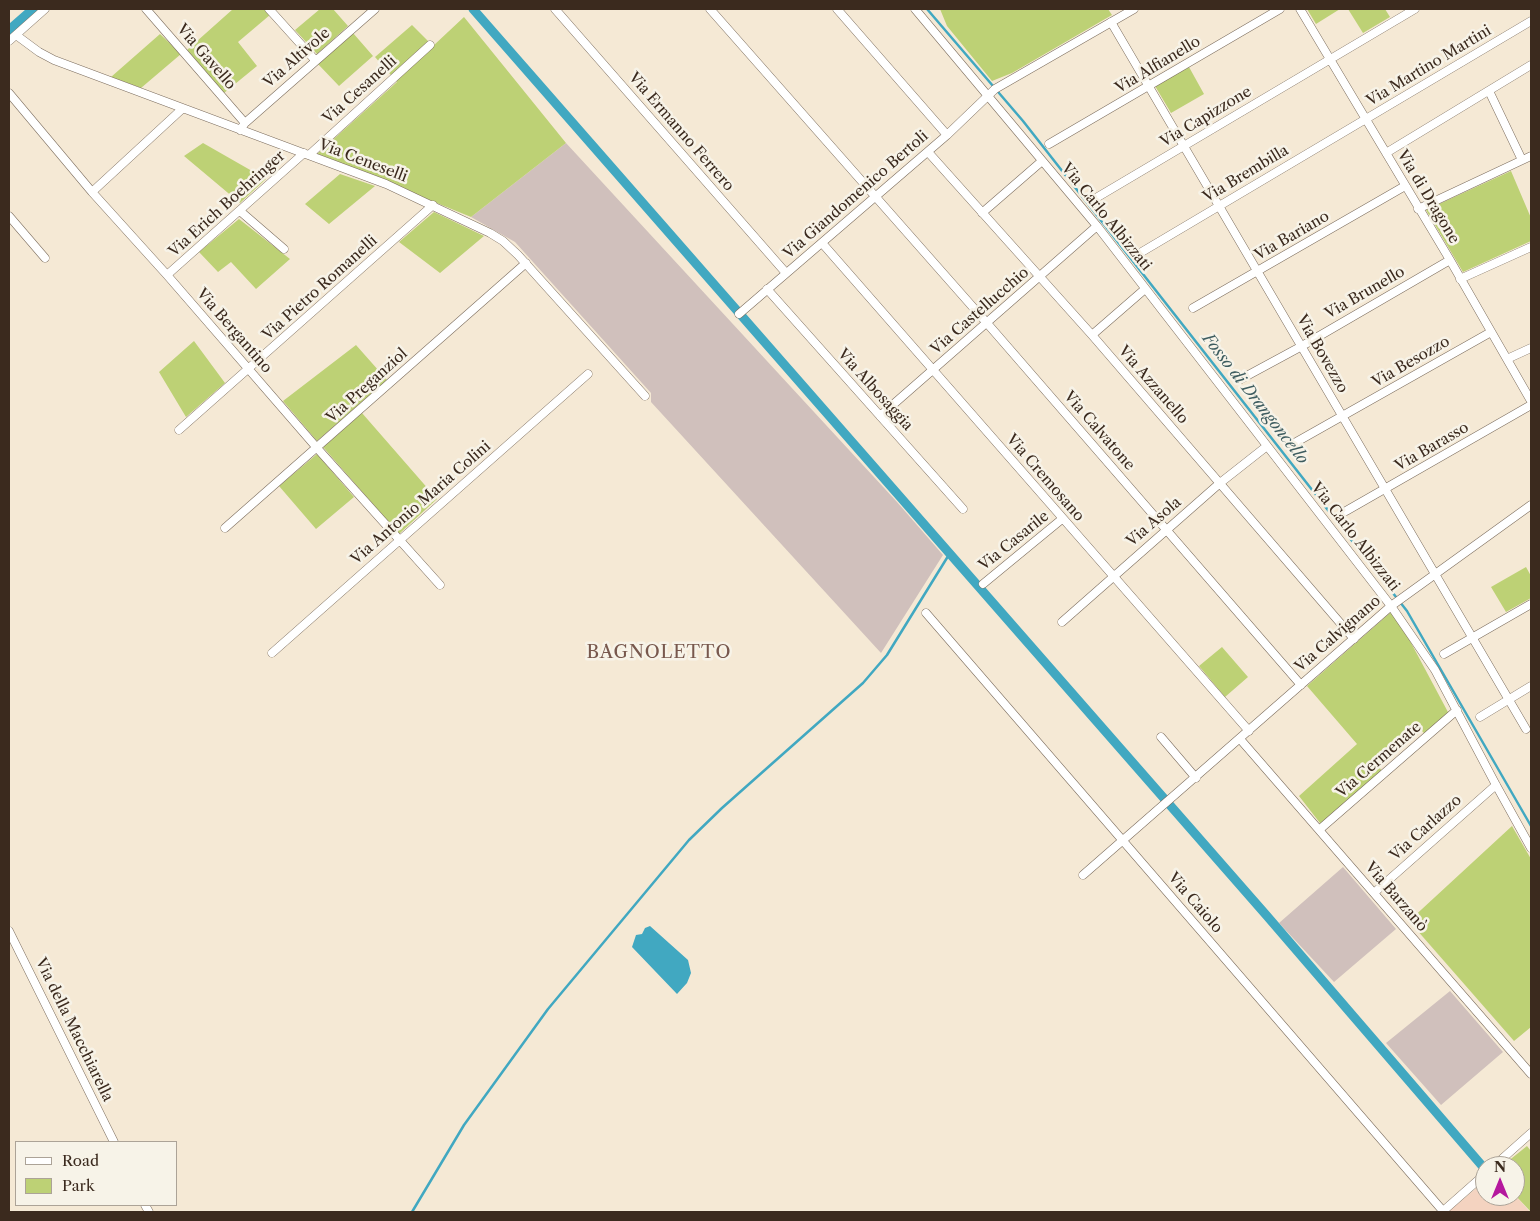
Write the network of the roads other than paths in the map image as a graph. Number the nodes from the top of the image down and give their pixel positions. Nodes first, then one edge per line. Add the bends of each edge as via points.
1 (45, 9) edge
2 (146, 9) edge
3 (270, 9) edge
4 (375, 9) edge
5 (555, 9) edge
6 (710, 9) edge
7 (837, 9) edge
8 (915, 9) edge
9 (1134, 9) edge
10 (1280, 9) edge
11 (1300, 9) edge
12 (1415, 9) edge
13 (1531, 21) edge
14 (1111, 22) junction
15 (16, 35) junction
16 (9, 41) edge
17 (430, 45) dead end
18 (315, 60) junction
19 (1330, 60) junction
20 (1531, 65) edge
21 (1150, 86) junction
22 (1489, 91) junction
23 (9, 92) edge
24 (989, 95) junction
25 (182, 109) junction
26 (1366, 119) junction
27 (242, 126) junction
28 (947, 135) junction
29 (1049, 144) dead end
30 (1185, 146) junction
31 (928, 152) junction
32 (1386, 153) junction
33 (306, 154) junction
34 (1531, 156) edge
35 (1522, 160) junction
36 (1042, 161) junction
37 (1405, 186) junction
38 (92, 192) junction
39 (875, 196) junction
40 (1096, 198) dead end
41 (433, 205) junction
42 (1219, 206) junction
43 (1418, 209) junction
44 (240, 211) junction
45 (982, 213) junction
46 (9, 216) edge
47 (1097, 226) junction
48 (822, 243) junction
49 (1531, 247) edge
50 (284, 249) dead end
51 (1140, 252) dead end
52 (44, 258) dead end
53 (1450, 260) junction
54 (526, 263) junction
55 (1258, 271) junction
56 (786, 273) junction
57 (167, 275) junction
58 (1039, 277) junction
59 (1460, 279) junction
60 (1146, 288) junction
61 (768, 289) junction
62 (1193, 308) dead end
63 (739, 314) dead end
64 (986, 322) junction
65 (1491, 332) junction
66 (1092, 335) junction
67 (1302, 346) junction
68 (1531, 348) edge
69 (1507, 359) junction
70 (249, 369) junction
71 (933, 370) junction
72 (588, 374) dead end
73 (1241, 379) dead end
74 (645, 396) dead end
75 (1531, 401) edge
76 (1531, 406) edge
77 (880, 416) junction
78 (1342, 417) junction
79 (179, 430) dead end
80 (1291, 445) dead end
81 (1267, 446) junction
82 (317, 448) junction
83 (1220, 483) junction
84 (1386, 490) junction
85 (1531, 506) edge
86 (963, 509) dead end
87 (1346, 511) dead end
88 (1062, 519) junction
89 (225, 528) dead end
90 (1166, 530) junction
91 (400, 540) junction
92 (1435, 574) junction
93 (1113, 576) junction
94 (983, 584) dead end
95 (440, 585) dead end
96 (1531, 604) edge
97 (1391, 606) junction
98 (926, 613) dead end
99 (1062, 622) dead end
100 (1472, 638) junction
101 (1354, 639) junction
102 (272, 653) dead end
103 (1444, 654) dead end
104 (1301, 685) junction
105 (1531, 686) edge
106 (1509, 699) junction
107 (1456, 710) junction
108 (1480, 717) dead end
109 (1526, 729) dead end
110 (1249, 732) junction
111 (1161, 738) dead end
112 (1240, 739) junction
113 (1196, 778) junction
114 (1496, 785) junction
115 (1319, 830) junction
116 (1124, 840) junction
117 (1531, 848) edge
118 (1083, 875) dead end
119 (1374, 892) junction
120 (9, 931) edge
121 (1531, 1074) edge
122 (1531, 1132) edge
123 (114, 1141) edge
124 (1505, 1156) edge
125 (1475, 1183) edge
126 (1442, 1212) edge

1 - 15 street
2 - 27 street, Via Gavello
3 - 18 street
4 - 18 street, Via Altivole
5 - 56 street, Via Ermanno Ferrero
6 - 39 street, Via Calvatone
7 - 28 street
8 - 24 street, Via Carlo Albizzati
9 - 14 street, Via Giandomenico Bertoli
10 - 21 street, Via Alfianello
11 - 19 street, Via di Dragone
12 - 19 street, Via Capizzone
13 - 26 street, Via Martino Martini
14 - 21 street, Via Bovezzo
14 - 24 street, Via Giandomenico Bertoli via 1002,84
15 - 16 street
15 - 25 street, Via Ceneselli via 54,60
17 - 33 street, Via Cesanelli
18 - 27 street, Via Altivole
19 - 26 street, Via di Dragone
19 - 30 street, Via Capizzone
20 - 22 street
21 - 29 street, Via Alfianello
21 - 30 street, Via Bovezzo
22 - 32 street
22 - 35 street
23 - 38 street, Via Bergantino
24 - 28 street, Via Giandomenico Bertoli
24 - 36 street, Via Carlo Albizzati
25 - 27 street, Via Ceneselli
25 - 38 street
26 - 32 street, Via di Dragone
26 - 42 street, Via Brembilla
27 - 33 street, Via Ceneselli
28 - 31 street, Via Giandomenico Bertoli
30 - 40 street, Via Capizzone
30 - 42 street, Via Bovezzo
31 - 39 street, Via Giandomenico Bertoli
31 - 45 street, Via Azzanello
32 - 37 street, Via di Dragone
33 - 41 street, Via Ceneselli
33 - 44 street, Via Erich Boehringer
34 - 35 street
35 - 43 street
36 - 45 street
36 - 47 street, Via Carlo Albizzati
37 - 43 street, Via di Dragone
37 - 55 street, Via Bariano
38 - 57 street, Via Bergantino
39 - 48 street, Via Giandomenico Bertoli
39 - 64 street, Via Calvatone
41 - 54 street, Via Ceneselli via 496,236
41 - 70 street, Via Pietro Romanelli
42 - 51 street, Via Brembilla
42 - 55 street, Via Bovezzo
43 - 53 street, Via di Dragone
44 - 50 street
44 - 57 street, Via Erich Boehringer
45 - 58 street, Via Azzanello
46 - 52 street
47 - 58 street, Via Castellucchio
47 - 60 street, Via Carlo Albizzati
48 - 56 street, Via Giandomenico Bertoli
48 - 71 street, Via Cremosano
49 - 59 street
53 - 59 street, Via di Dragone
53 - 67 street, Via Brunello
54 - 74 street, Via Ceneselli
54 - 82 street, Via Preganziol
55 - 62 street, Via Bariano
55 - 67 street, Via Bovezzo
56 - 61 street, Via Giandomenico Bertoli
57 - 70 street, Via Bergantino
58 - 64 street, Via Castellucchio
58 - 66 street, Via Azzanello
59 - 65 street, Via di Dragone
60 - 66 street
60 - 81 street, Via Carlo Albizzati
61 - 63 street, Via Giandomenico Bertoli
61 - 77 street, Via Albosaggia
64 - 71 street, Via Castellucchio
64 - 90 street, Via Calvatone
65 - 69 street, Via di Dragone
65 - 78 street, Via Besozzo
66 - 83 street, Via Azzanello
67 - 73 street, Via Brunello
67 - 78 street, Via Bovezzo
68 - 69 street
69 - 75 street, Via di Dragone
70 - 79 street, Via Pietro Romanelli
70 - 82 street, Via Bergantino
71 - 77 street, Via Castellucchio
71 - 88 street, Via Cremosano
72 - 91 street, Via Antonio Maria Colini
76 - 84 street, Via Barasso
77 - 86 street, Via Albosaggia
78 - 80 street, Via Besozzo
78 - 84 street, Via Bovezzo
81 - 83 street, Via Asola
81 - 97 street, Via Carlo Albizzati
82 - 89 street, Via Preganziol
82 - 91 street, Via Bergantino
83 - 90 street, Via Asola
83 - 101 street, Via Azzanello
84 - 87 street, Via Barasso
84 - 92 street, Via Bovezzo
85 - 92 street, Via Calvignano
88 - 93 street, Via Cremosano
88 - 94 street, Via Casarile
90 - 93 street, Via Asola
90 - 104 street, Via Calvatone
91 - 95 street, Via Bergantino
91 - 102 street, Via Antonio Maria Colini
92 - 97 street, Via Calvignano
92 - 100 street, Via Bovezzo
93 - 99 street, Via Asola
93 - 110 street, Via Cremosano
96 - 100 street
97 - 101 street, Via Calvignano
97 - 107 street, Via Carlo Albizzati via 1435,670
98 - 116 street, Via Caiolo
100 - 103 street
100 - 106 street, Via Bovezzo
101 - 104 street, Via Calvignano
104 - 110 street, Via Calvignano
105 - 106 street
106 - 108 street
106 - 109 street, Via Bovezzo
107 - 114 street, Via Carlo Albizzati
107 - 115 street, Via Cermenate
110 - 112 street, Via Calvignano
111 - 113 street
112 - 113 street, Via Calvignano
112 - 115 street, Via Barzanò
113 - 116 street, Via Calvignano
114 - 117 street, Via Carlo Albizzati
114 - 119 street, Via Carlazzo
115 - 119 street, Via Barzanò
116 - 118 street, Via Calvignano
116 - 126 street, Via Caiolo
119 - 121 street, Via Barzanò
120 - 123 street, Via della Macchiarella
122 - 124 street
125 - 126 street, Via Caiolo

